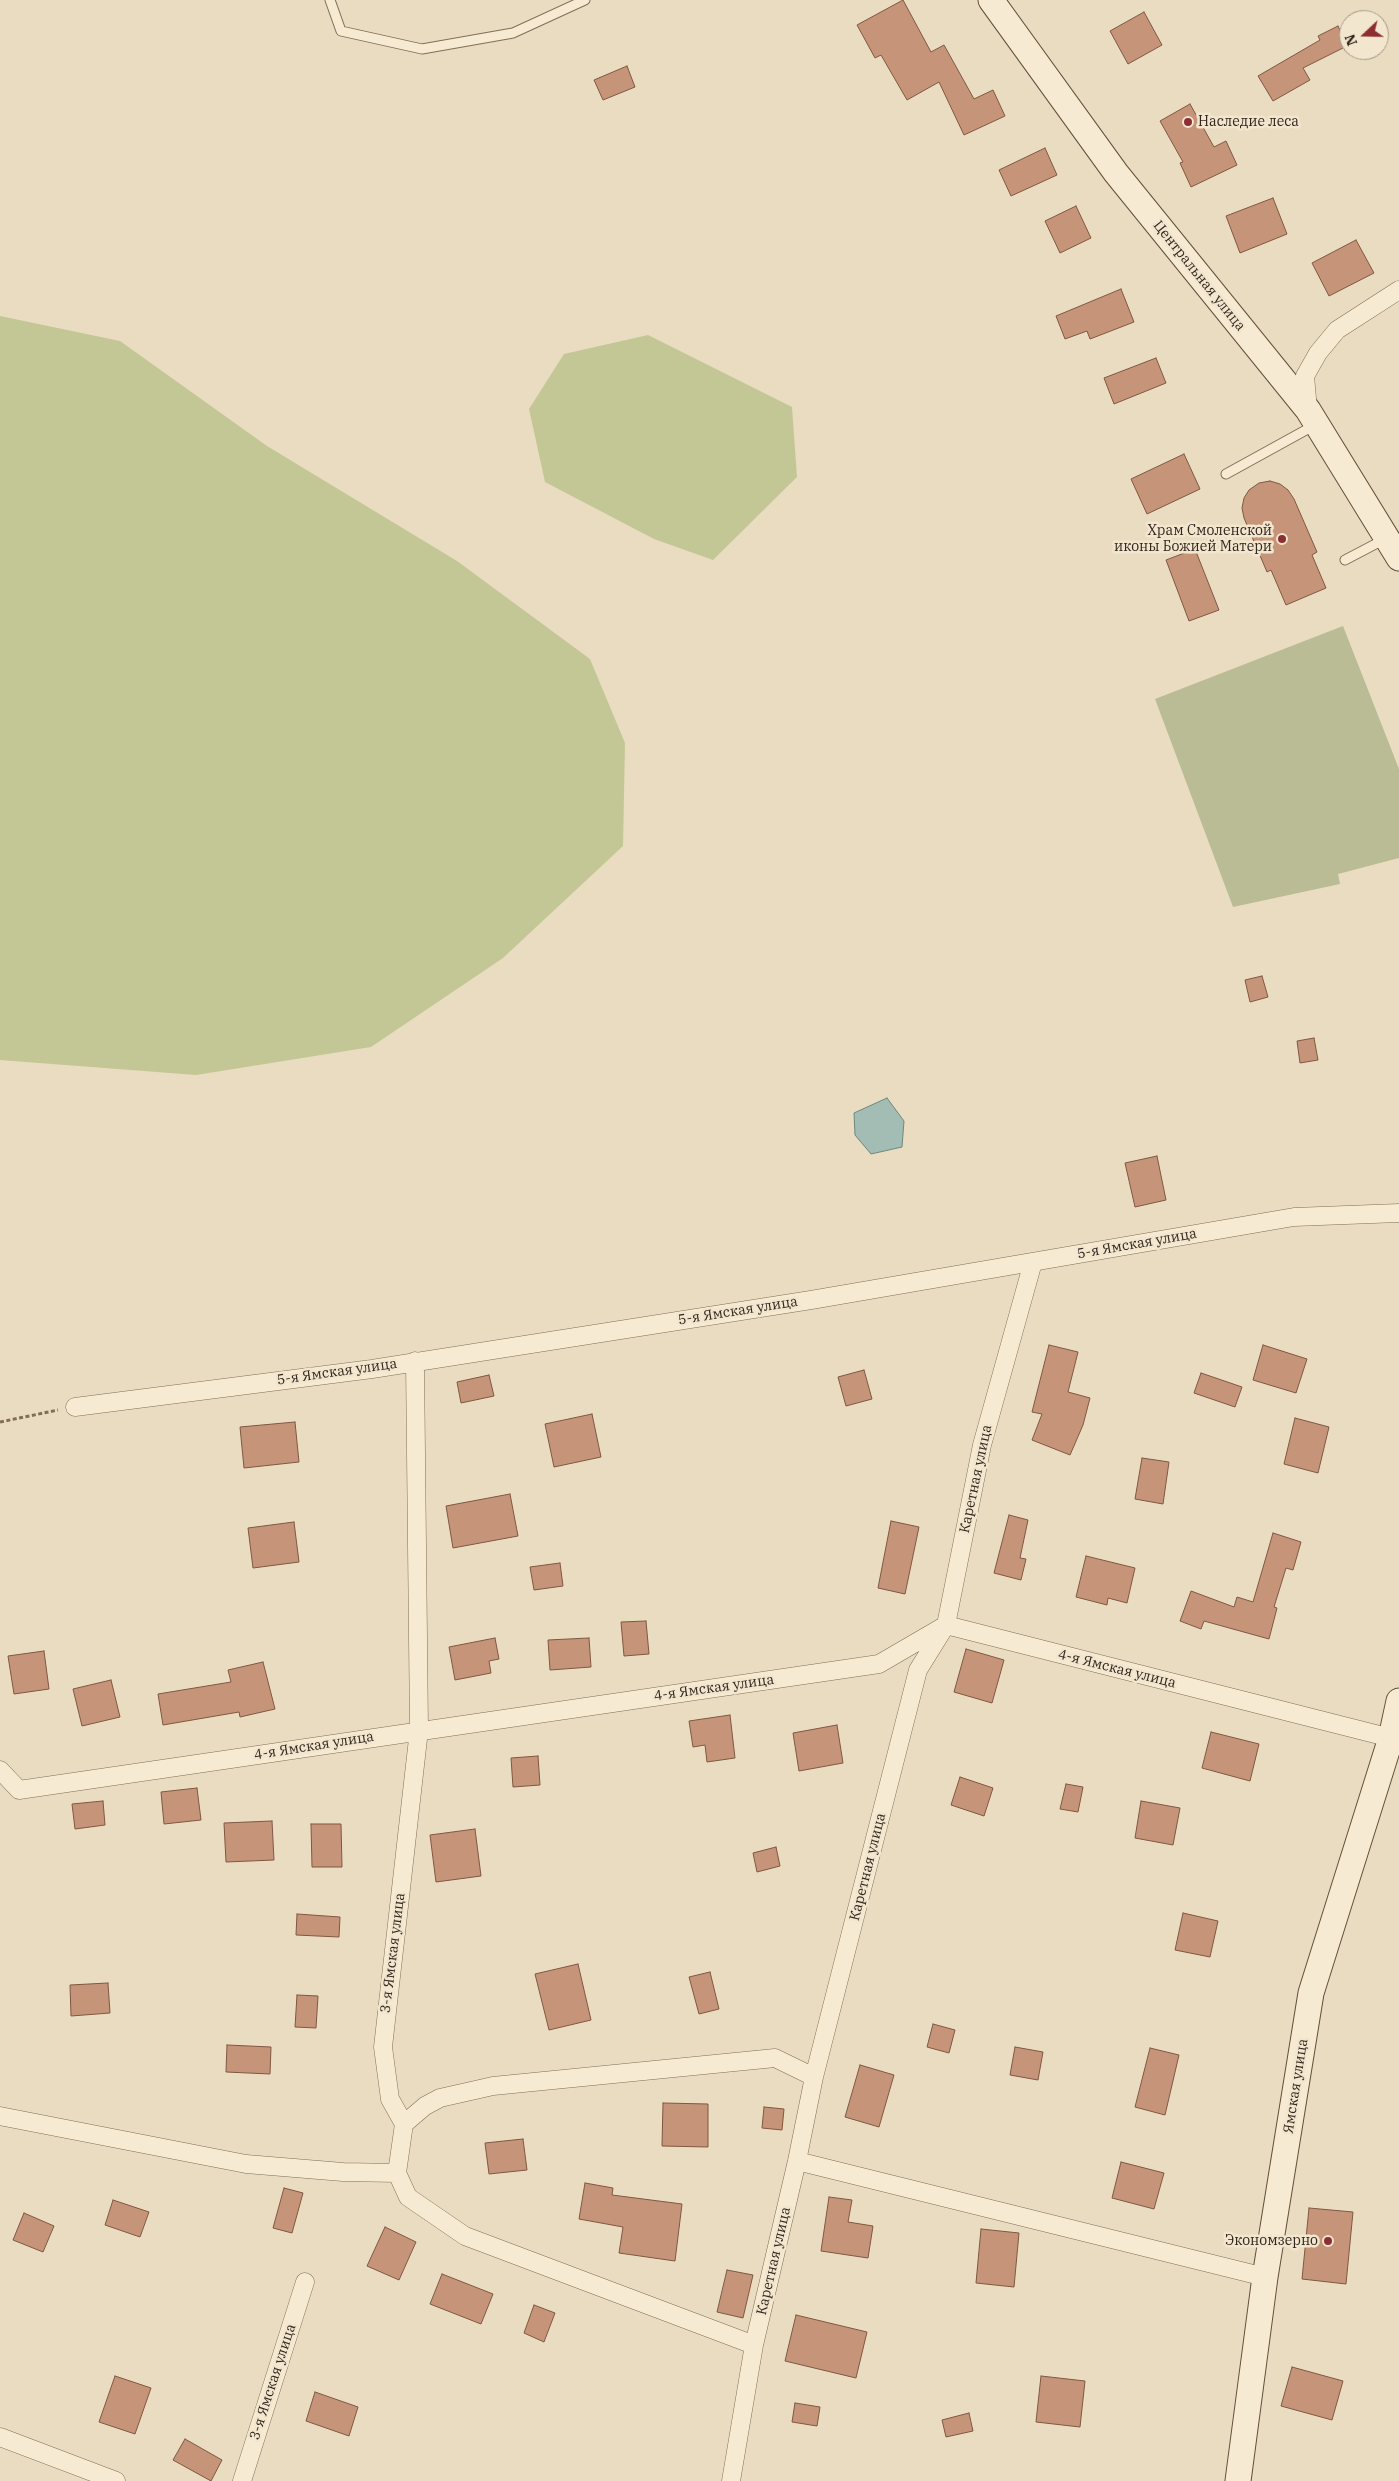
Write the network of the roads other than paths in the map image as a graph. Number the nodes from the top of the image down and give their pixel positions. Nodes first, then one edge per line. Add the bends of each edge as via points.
1 (330, 0) edge
2 (585, 0) edge
3 (990, 0) edge
4 (1399, 290) edge
5 (1312, 417) junction
6 (1226, 474) dead end
7 (1393, 548) edge
8 (1345, 560) dead end
9 (1399, 1213) edge
10 (1033, 1262) junction
11 (415, 1361) junction
12 (75, 1406) road end
13 (946, 1625) junction
14 (1399, 1701) edge
15 (419, 1730) junction
16 (1391, 1738) junction
17 (0, 1770) edge
18 (814, 2077) junction
19 (0, 2116) edge
20 (404, 2124) junction
21 (798, 2161) junction
22 (396, 2173) junction
23 (1264, 2277) junction
24 (305, 2282) dead end
25 (754, 2344) junction
26 (0, 2437) edge
27 (116, 2481) edge
28 (242, 2481) edge
29 (731, 2481) edge
30 (1238, 2481) edge

1 - 2 lane via 341,31 422,48 513,33
3 - 5 street, Центральная улица via 1116,173
4 - 5 street via 1337,330 1318,353 1306,376
5 - 6 lane
5 - 7 street, Центральная улица
7 - 8 lane
9 - 10 street, 5-я Ямская улица via 1294,1217
10 - 11 street, 5-я Ямская улица
10 - 13 street, Каретная улица via 982,1445
11 - 12 street, 5-я Ямская улица
11 - 15 street, 3-я Ямская улица
13 - 15 street, 4-я Ямская улица via 879,1664
13 - 16 street, 4-я Ямская улица
13 - 18 street, Каретная улица via 918,1670
14 - 16 street, Ямская улица
15 - 17 street, 4-я Ямская улица via 20,1790
15 - 20 street, 3-я Ямская улица via 383,2047 390,2098
16 - 23 street, Ямская улица via 1311,1993
18 - 20 street via 775,2058 493,2086 440,2098
18 - 21 street, Каретная улица
19 - 22 street via 246,2164
20 - 22 street
21 - 23 street
21 - 25 street, Каретная улица
22 - 25 street via 408,2197 465,2236
23 - 30 street, Ямская улица
24 - 28 street, 3-я Ямская улица
25 - 29 street, Каретная улица
26 - 27 street

